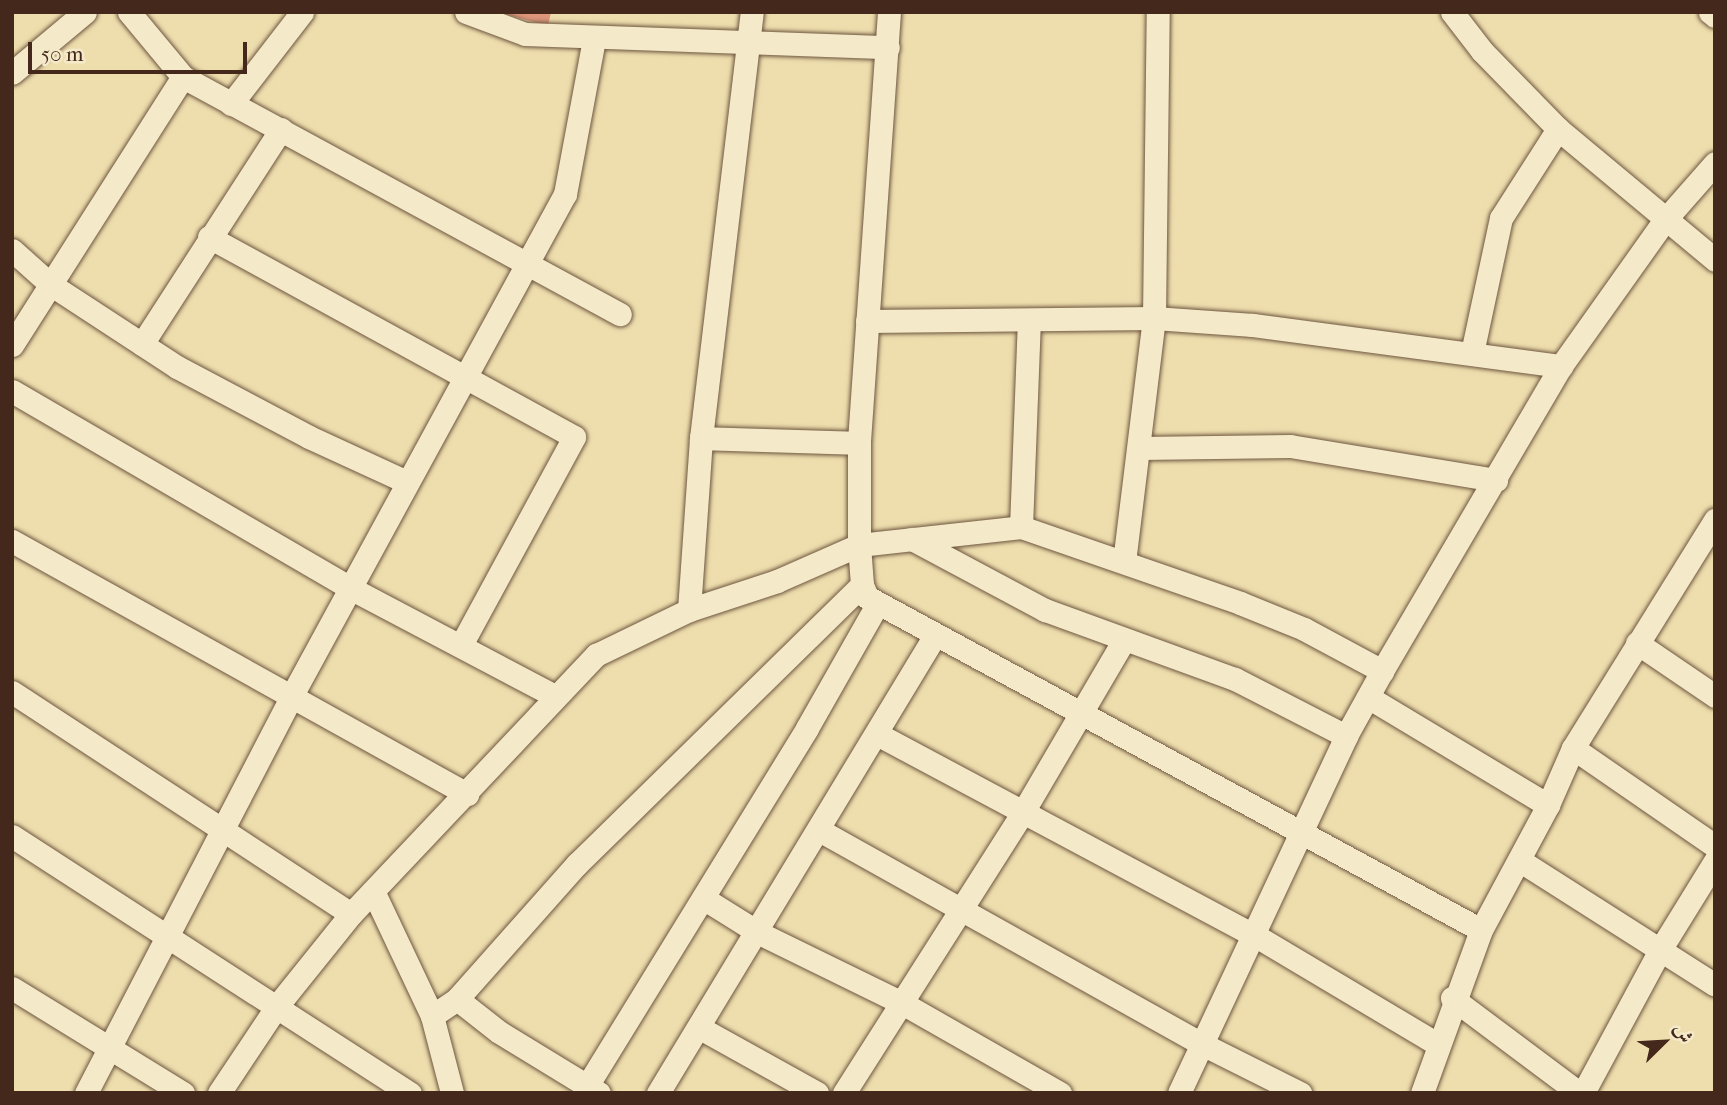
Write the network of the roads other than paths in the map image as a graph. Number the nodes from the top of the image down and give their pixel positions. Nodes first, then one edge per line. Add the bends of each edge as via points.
1 (85, 12) edge
2 (128, 12) edge
3 (302, 12) edge
4 (466, 12) edge
5 (752, 12) edge
6 (889, 12) edge
7 (1158, 12) edge
8 (1452, 12) edge
9 (1710, 12) edge
10 (1715, 16) edge
11 (594, 40) junction
12 (750, 44) junction
13 (888, 47) junction
14 (12, 73) edge
15 (183, 77) junction
16 (231, 104) junction
17 (281, 129) junction
18 (1558, 129) junction
19 (1715, 163) edge
20 (1664, 221) junction
21 (209, 237) junction
22 (12, 250) edge
23 (1715, 260) edge
24 (525, 266) junction
25 (50, 284) junction
26 (620, 314) dead end
27 (1154, 318) junction
28 (867, 321) junction
29 (1029, 322) junction
30 (142, 344) junction
31 (12, 345) edge
32 (1472, 353) junction
33 (1561, 366) junction
34 (468, 376) junction
35 (12, 391) edge
36 (701, 438) junction
37 (859, 443) junction
38 (1140, 448) junction
39 (1496, 480) junction
40 (407, 482) junction
41 (1715, 520) edge
42 (1020, 527) junction
43 (912, 539) junction
44 (12, 541) edge
45 (859, 545) junction
46 (1124, 562) junction
47 (862, 585) junction
48 (352, 589) junction
49 (877, 605) junction
50 (689, 610) junction
51 (934, 637) junction
52 (1124, 640) junction
53 (1637, 643) junction
54 (461, 645) junction
55 (1382, 671) junction
56 (12, 692) edge
57 (555, 696) junction
58 (1368, 696) junction
59 (1715, 696) edge
60 (291, 697) junction
61 (1083, 714) junction
62 (877, 734) junction
63 (1346, 736) junction
64 (1573, 748) junction
65 (467, 793) junction
66 (1548, 806) junction
67 (1023, 812) junction
68 (223, 828) junction
69 (820, 831) junction
70 (1302, 834) junction
71 (12, 836) edge
72 (1715, 846) edge
73 (1519, 860) junction
74 (1715, 861) edge
75 (373, 891) junction
76 (703, 898) junction
77 (959, 910) junction
78 (351, 914) junction
79 (1481, 930) junction
80 (759, 933) junction
81 (1256, 936) junction
82 (168, 937) junction
83 (1660, 950) junction
84 (1715, 985) edge
85 (12, 988) edge
86 (1452, 998) junction
87 (457, 999) junction
88 (902, 1003) junction
89 (277, 1006) junction
90 (432, 1016) junction
91 (700, 1028) junction
92 (1202, 1044) junction
93 (1437, 1044) junction
94 (112, 1049) junction
95 (593, 1089) edge
96 (86, 1093) edge
97 (183, 1093) edge
98 (219, 1093) edge
99 (410, 1093) edge
100 (452, 1093) edge
101 (658, 1093) edge
102 (817, 1093) edge
103 (844, 1093) edge
104 (1060, 1093) edge
105 (1179, 1093) edge
106 (1300, 1093) edge
107 (1422, 1093) edge
108 (1581, 1093) edge

1 - 14 street
2 - 15 street
3 - 16 street
4 - 11 street via 525,34
5 - 12 street
6 - 13 street
7 - 27 street
8 - 18 street via 1482,51
9 - 10 street
11 - 12 street
11 - 24 street via 577,120 572,174
12 - 13 street
12 - 36 street
13 - 28 street
15 - 16 street
15 - 25 street
16 - 17 street
17 - 21 street
17 - 24 street
18 - 20 street
18 - 32 street via 1501,218
19 - 20 street
20 - 23 street
20 - 33 street
21 - 30 street
21 - 34 street
22 - 25 street
24 - 26 street
24 - 34 street
25 - 30 street
25 - 31 street
27 - 29 street
27 - 32 street via 1253,325
27 - 38 street
28 - 29 street
28 - 37 street
29 - 42 street
30 - 40 street via 309,437
32 - 33 street
33 - 39 street
34 - 40 street
34 - 54 street via 575,441
35 - 48 street
36 - 37 street
36 - 50 street
37 - 45 street
38 - 39 street via 1290,446
38 - 46 street
39 - 55 street
40 - 48 street
41 - 53 street
42 - 43 street
42 - 46 street
43 - 45 street
43 - 52 street via 1045,610
44 - 60 street
45 - 47 street
45 - 50 street via 777,581
46 - 55 street via 1304,629
47 - 49 street
47 - 87 street via 578,864
48 - 54 street
48 - 60 street
49 - 51 street
49 - 76 street
50 - 57 street via 596,655
51 - 61 street
51 - 62 street
52 - 61 street
52 - 63 street via 1235,679
53 - 59 street
53 - 64 street
54 - 57 street
55 - 58 street
56 - 68 street
57 - 65 street
58 - 63 street
58 - 66 street
60 - 65 street
60 - 68 street
61 - 67 street
61 - 70 street
62 - 67 street
62 - 69 street
63 - 70 street
64 - 66 street
64 - 72 street
65 - 75 street
66 - 73 street
67 - 77 street
67 - 81 street
68 - 78 street
68 - 82 street
69 - 77 street
69 - 80 street
70 - 79 street
70 - 81 street
71 - 82 street
73 - 79 street
73 - 83 street
74 - 83 street
75 - 78 street
75 - 90 street
76 - 80 street
76 - 95 street
77 - 88 street
77 - 92 street
78 - 89 street
79 - 86 street
80 - 88 street
80 - 91 street
81 - 92 street
81 - 93 street
82 - 89 street
82 - 94 street
83 - 84 street
83 - 108 street
85 - 94 street
86 - 93 street
86 - 108 street
87 - 90 street
87 - 95 street via 499,1032
88 - 103 street
88 - 104 street
89 - 98 street
89 - 99 street
90 - 100 street
91 - 101 street
91 - 102 street
92 - 105 street
92 - 106 street
93 - 107 street
94 - 96 street
94 - 97 street

